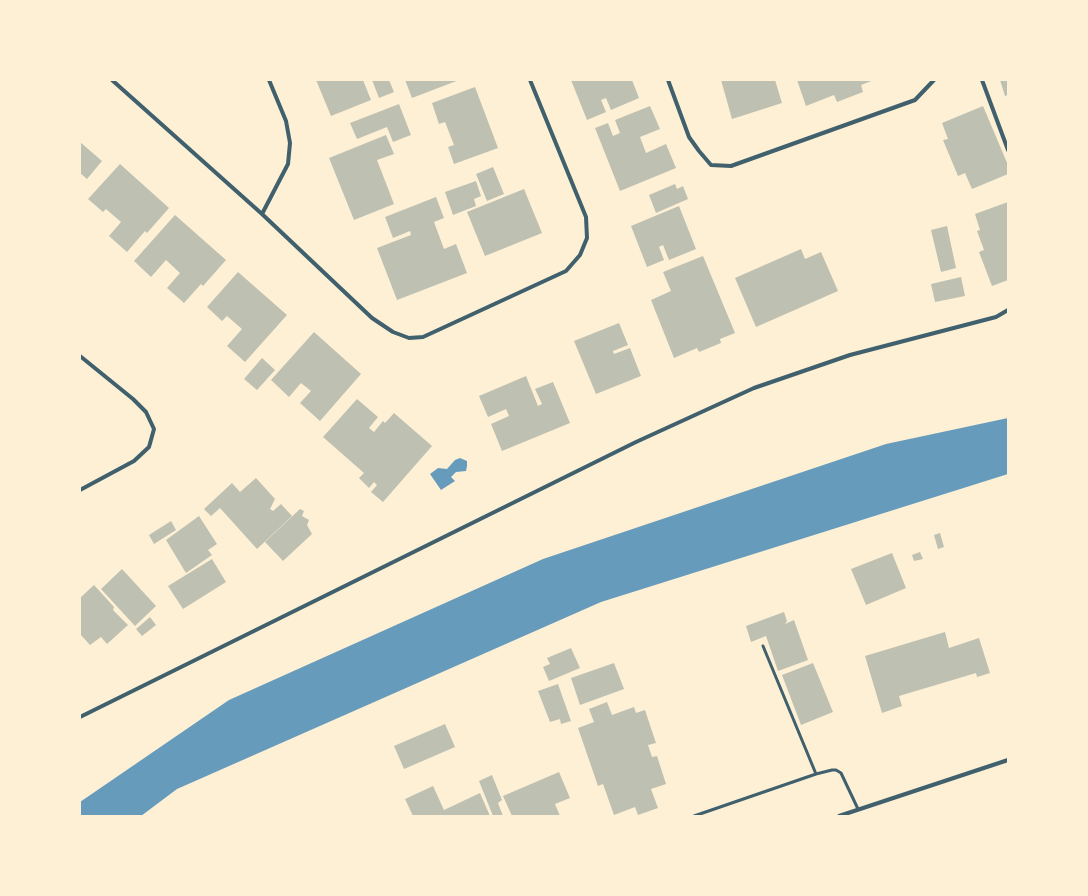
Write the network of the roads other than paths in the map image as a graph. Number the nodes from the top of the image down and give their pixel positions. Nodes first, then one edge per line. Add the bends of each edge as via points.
1 (112, 80) edge
2 (269, 80) edge
3 (530, 80) edge
4 (668, 80) edge
5 (934, 80) edge
6 (982, 80) edge
7 (1008, 150) edge
8 (262, 214) junction
9 (1008, 310) edge
10 (80, 356) edge
11 (80, 490) edge
12 (763, 646) dead end
13 (80, 717) edge
14 (1008, 760) edge
15 (816, 774) junction
16 (858, 810) junction
17 (694, 816) edge
18 (839, 816) edge

1 - 8 street
2 - 8 street via 286,121 290,143 288,164
3 - 8 street via 586,217 587,238 580,255 566,270 422,337 409,338 393,332 372,318
4 - 5 street via 689,137 699,151 711,165 731,166 915,100
6 - 7 street
9 - 13 street via 996,316 850,355 754,388 636,442
10 - 11 street via 133,399 146,412 154,429 149,447 134,461
12 - 15 lane
14 - 16 street
15 - 16 lane via 829,770 841,773
15 - 17 lane
16 - 18 street

